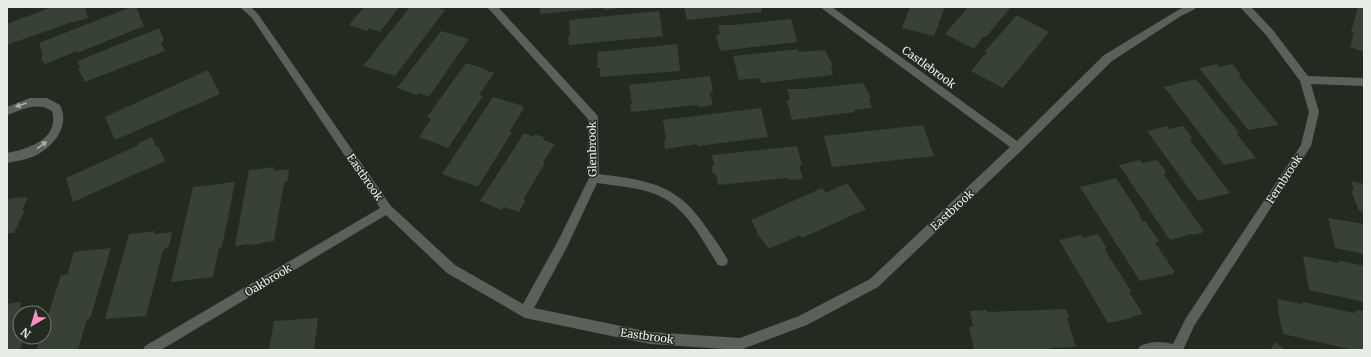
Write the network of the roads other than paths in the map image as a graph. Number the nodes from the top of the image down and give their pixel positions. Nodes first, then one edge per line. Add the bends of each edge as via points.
1 (245, 7) edge
2 (492, 7) edge
3 (825, 7) edge
4 (1192, 7) edge
5 (1245, 7) edge
6 (1305, 80) junction
7 (1364, 82) edge
8 (7, 111) edge
9 (1018, 147) junction
10 (7, 158) edge
11 (594, 178) junction
12 (388, 209) junction
13 (722, 261) dead end
14 (525, 312) junction
15 (741, 347) edge
16 (149, 350) edge
17 (1144, 350) edge
18 (1173, 350) edge
19 (1177, 350) edge

1 - 12 street, Eastbrook via 255,16
2 - 11 street, Glenbrook via 593,118
3 - 9 street, Castlebrook
4 - 9 street, Eastbrook via 1108,58
5 - 6 street, Fernbrook via 1269,32
6 - 7 street
6 - 19 street, Fernbrook via 1314,112 1306,146 1190,322
10 -> 8 street via 17,157 41,147 51,139 60,122 60,114 56,107 49,103 28,102
9 - 15 street, Eastbrook via 874,282 803,321
11 - 13 street via 656,189 677,200 699,225
11 - 14 street, Glenbrook via 562,246
12 - 14 street, Eastbrook via 451,269
12 - 16 street, Oakbrook
14 - 15 street, Eastbrook via 650,338
17 - 18 street via 1163,347

